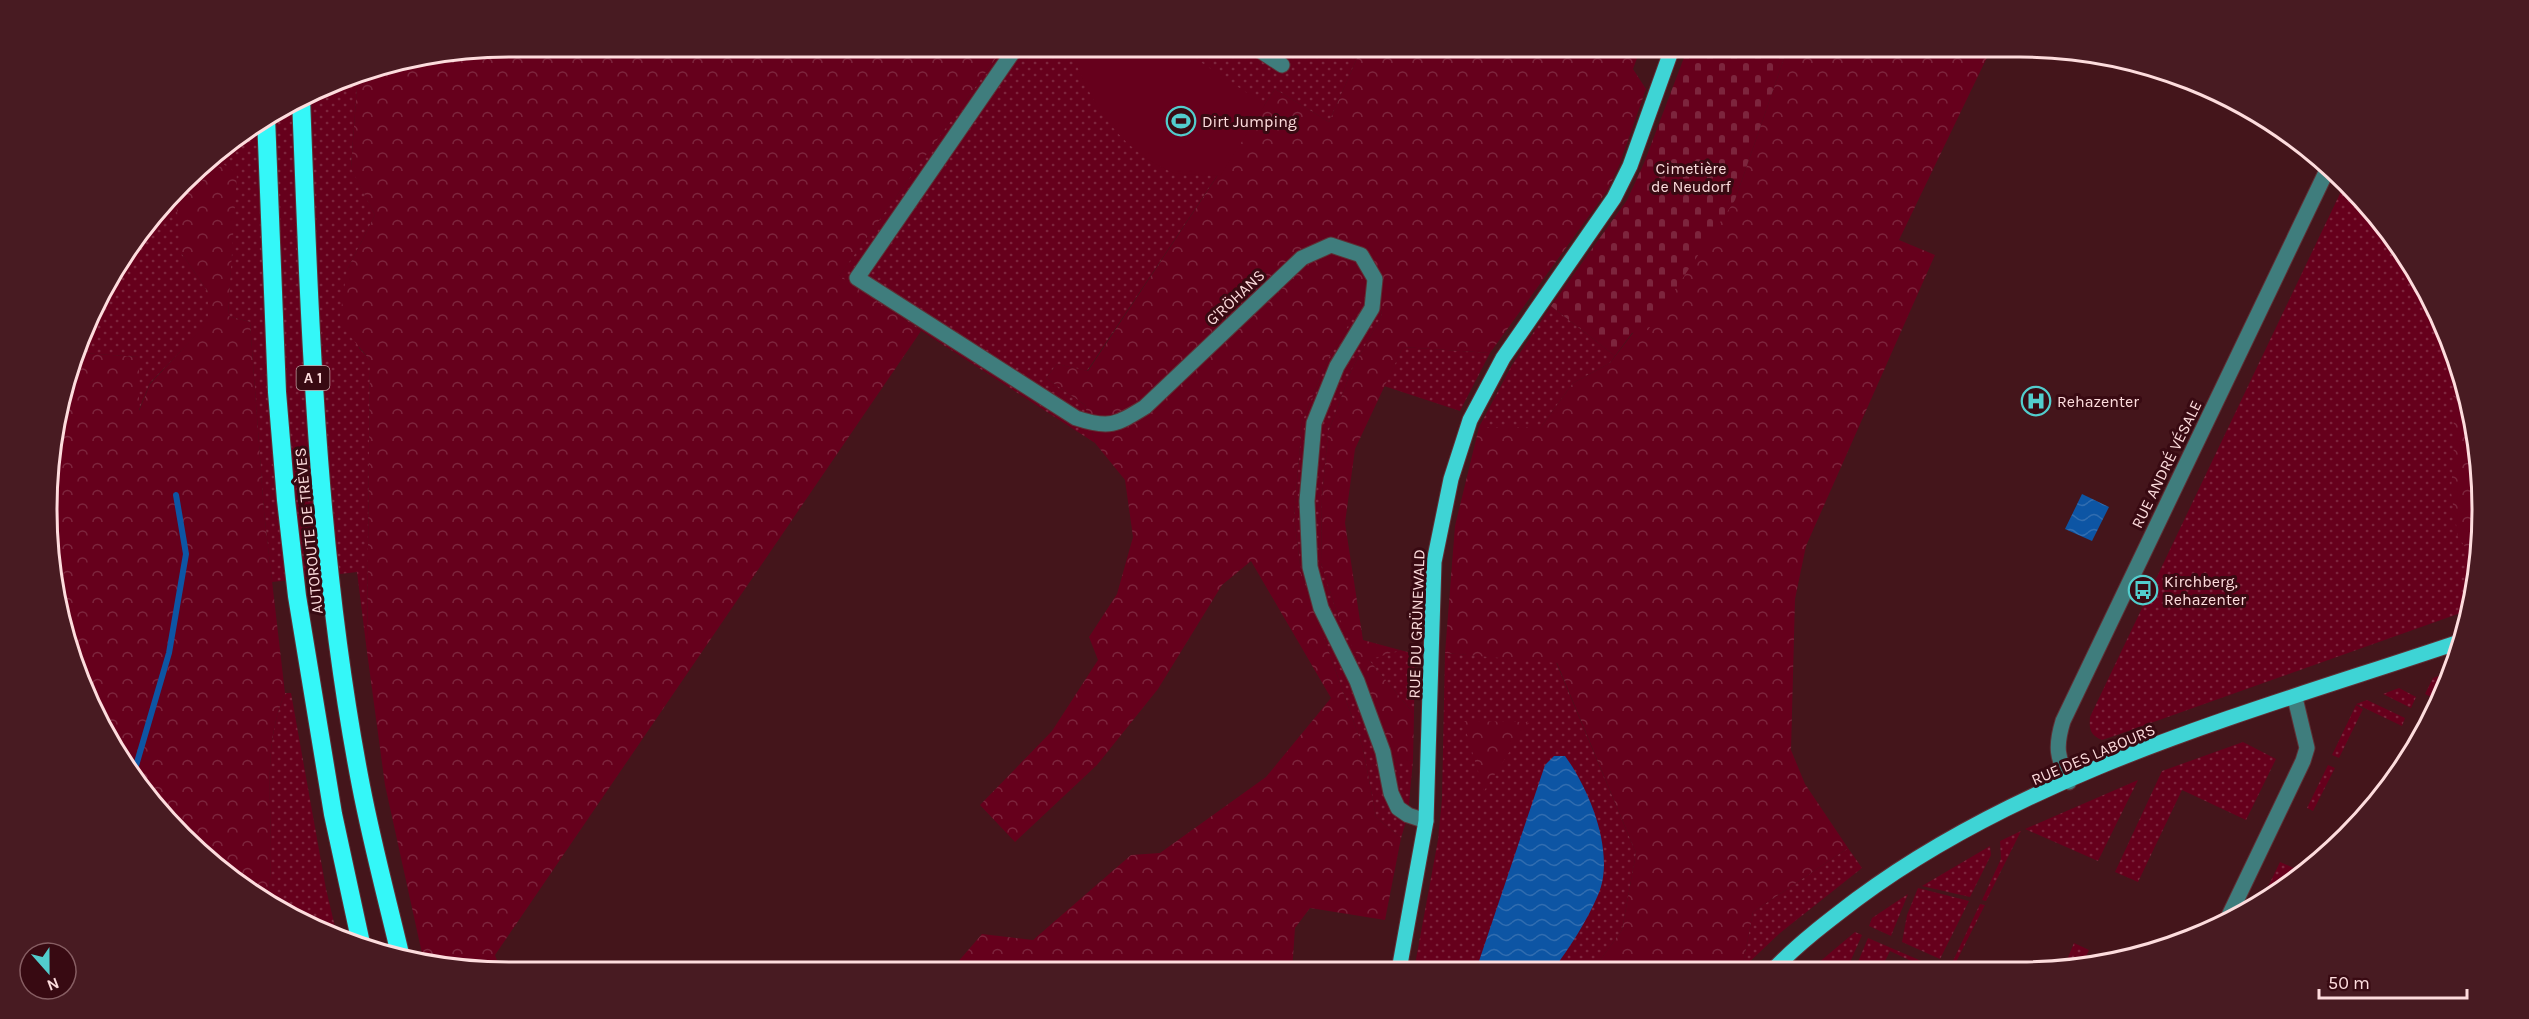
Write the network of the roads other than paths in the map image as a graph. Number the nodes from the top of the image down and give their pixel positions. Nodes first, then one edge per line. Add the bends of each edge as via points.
1 (1009, 57) edge
2 (1270, 57) edge
3 (1669, 57) edge
4 (1282, 65) dead end
5 (301, 108) edge
6 (266, 128) edge
7 (2324, 175) edge
8 (2451, 645) edge
9 (2295, 698) junction
10 (2069, 782) junction
11 (1426, 821) junction
12 (2233, 908) edge
13 (359, 936) edge
14 (399, 948) edge
15 (1400, 962) edge
16 (1782, 962) edge

1 - 11 street, G'RÖHANS via 856,278 1076,418 1100,426 1123,421 1145,407 1302,258 1331,245 1362,255 1375,279 1372,308 1337,366 1314,423 1307,501 1310,567 1321,608 1357,681 1383,752 1391,793 1398,808
2 - 4 street
3 - 11 main road, RUE DU GRÜNEWALD via 1619,188 1503,358 1470,420 1451,479 1434,562
5 - 14 highway, AUTOROUTE DE TRÈVES / A 1 via 314,394 342,655 361,786
6 - 13 highway, AUTOROUTE DE TRÈVES / A 1 via 277,392 286,500 333,814
7 - 10 street, RUE ANDRÉ VÉSALE via 2063,721 2057,743
8 - 9 main road, RUE DES LABOURS
9 - 10 main road, RUE DES LABOURS
9 - 12 street via 2307,748 2304,761
10 - 16 main road, RUE DES LABOURS via 1984,820 1933,849 1876,885
11 - 15 main road, RUE DU GRÜNEWALD

